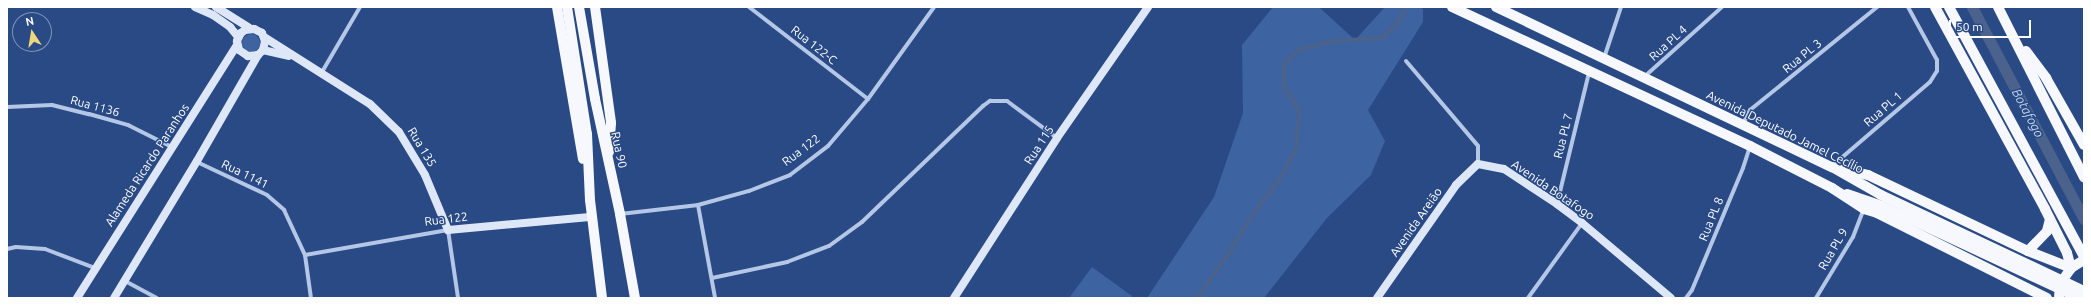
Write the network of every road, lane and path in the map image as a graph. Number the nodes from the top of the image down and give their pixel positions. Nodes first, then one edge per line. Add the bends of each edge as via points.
1 (195, 7) edge
2 (216, 7) edge
3 (360, 7) edge
4 (557, 7) edge
5 (567, 7) edge
6 (579, 7) edge
7 (594, 7) edge
8 (748, 7) edge
9 (934, 7) edge
10 (1148, 7) edge
11 (1452, 7) edge
12 (1496, 7) edge
13 (1621, 7) edge
14 (1722, 7) edge
15 (1878, 7) edge
16 (1908, 7) edge
17 (1935, 7) edge
18 (1949, 7) edge
19 (1998, 7) edge
20 (249, 28) junction
21 (2014, 34) junction
22 (264, 37) junction
23 (238, 41) junction
24 (261, 52) junction
25 (294, 58) junction
26 (1604, 58) junction
27 (1406, 61) dead end
28 (322, 72) junction
29 (1590, 72) junction
30 (1644, 77) junction
31 (868, 99) junction
32 (7, 107) edge
33 (1743, 124) junction
34 (1057, 138) junction
35 (2084, 145) edge
36 (1750, 146) junction
37 (172, 147) junction
38 (197, 161) junction
39 (1478, 164) junction
40 (1832, 167) junction
41 (609, 168) junction
42 (2084, 177) edge
43 (1832, 188) junction
44 (590, 200) junction
45 (1557, 204) junction
46 (698, 205) junction
47 (1864, 209) junction
48 (620, 214) junction
49 (592, 217) junction
50 (2050, 219) junction
51 (1582, 223) junction
52 (448, 230) junction
53 (7, 249) edge
54 (2028, 252) junction
55 (305, 255) junction
56 (2083, 259) edge
57 (95, 268) junction
58 (2071, 268) junction
59 (712, 278) junction
60 (125, 281) junction
61 (2084, 291) edge
62 (77, 298) edge
63 (114, 298) edge
64 (157, 298) edge
65 (311, 298) edge
66 (458, 298) edge
67 (602, 298) edge
68 (635, 298) edge
69 (715, 298) edge
70 (954, 298) edge
71 (1377, 298) edge
72 (1528, 298) edge
73 (1671, 298) edge
74 (1686, 298) edge
75 (1816, 298) edge
76 (2047, 298) edge
77 (2059, 298) edge
78 (2079, 298) edge

1 - 23 street via 230,27
2 - 20 street
3 - 28 street
4 - 44 main road
5 - 44 main road via 587,134
6 - 41 main road, Rua 90
7 - 41 main road via 611,123
8 - 31 street, Rua 122-C
9 - 31 street, Rua 122
10 - 34 street, Rua 115
11 - 29 main road
12 - 26 main road, Avenida Deputado Jamel Cecílio
13 - 26 street
14 - 30 street, Rua PL 4
15 - 33 street, Rua PL 3 via 1750,110
16 - 40 street, Rua PL 1 via 1936,60 1937,72 1930,82
17 - 50 main road
18 - 56 main road
19 - 21 main road
20 - 22 street via 258,30
20 - 23 street via 241,33
21 - 35 main road via 2046,78
21 - 42 main road
22 - 24 street via 265,46
22 - 25 street, Rua 135
23 - 24 street via 243,54 248,56
23 - 37 street, Alameda Ricardo Paranhos
24 - 25 street, Rua 135
24 - 38 street
25 - 28 street, Rua 135
26 - 30 main road, Avenida Deputado Jamel Cecílio
27 - 39 street via 1478,146
28 - 52 street, Rua 135 via 370,104 399,132 425,175
29 - 36 main road
29 - 45 street, Rua PL 7
30 - 33 main road, Avenida Deputado Jamel Cecílio
31 - 46 street, Rua 122 via 828,146 790,175 749,191
32 - 37 street, Rua 1136 via 52,105 128,125
33 - 40 main road, Avenida Deputado Jamel Cecílio
34 - 59 street via 1007,101 990,101 862,222 829,246 787,262
34 - 70 street, Rua 115
36 - 43 main road
36 - 74 street, Rua PL 8 via 1692,290
37 - 57 street, Alameda Ricardo Paranhos
38 - 55 street, Rua 1141 via 267,195 284,210
38 - 60 street
39 - 45 street, Avenida Botafogo via 1504,169
39 - 71 street, Avenida Areião via 1456,185
40 - 54 main road via 1868,175
40 - 61 main road, Avenida Deputado Jamel Cecílio, bridge via 1881,195
41 - 48 main road, Rua 90
43 - 47 main road
43 - 78 main road, bridge via 1882,206
44 - 49 main road
45 - 51 street, Avenida Botafogo
46 - 48 street, Rua 122
46 - 59 street
47 - 75 street, Rua PL 9 via 1852,237
47 - 76 main road via 1877,213
48 - 68 main road, Rua 90
49 - 52 street, Rua 122
49 - 67 main road
50 - 54 main road via 2047,231
50 - 58 main road via 2067,253
51 - 72 street
51 - 73 street, Avenida Botafogo
52 - 55 street, Rua 122
52 - 66 street, Rua 135
53 - 57 street via 46,249
54 - 58 main road
55 - 65 street, Rua 1141
56 - 58 main road
57 - 62 street, Alameda Ricardo Paranhos
58 - 77 main road via 2060,284
59 - 69 street
60 - 63 street
60 - 64 street

